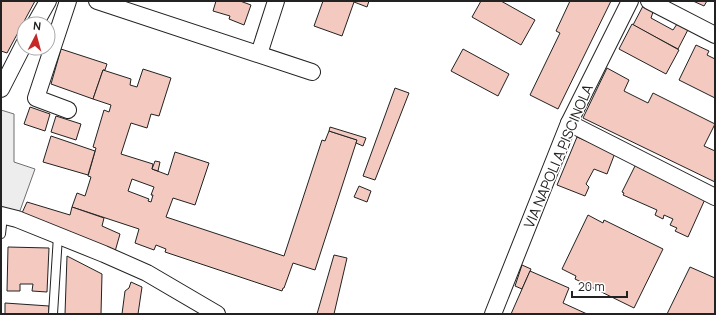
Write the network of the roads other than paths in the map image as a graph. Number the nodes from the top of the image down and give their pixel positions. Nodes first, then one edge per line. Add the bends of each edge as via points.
1 (48, 1) edge
2 (68, 1) edge
3 (97, 1) edge
4 (276, 1) edge
5 (630, 1) edge
6 (649, 1) edge
7 (40, 16) edge
8 (715, 35) edge
9 (259, 54) junction
10 (18, 56) edge
11 (312, 72) dead end
12 (1, 88) edge
13 (68, 110) dead end
14 (569, 123) junction
15 (715, 197) edge
16 (2, 216) edge
17 (1, 234) edge
18 (58, 236) junction
19 (53, 314) edge
20 (217, 314) edge
21 (493, 314) edge

1 - 7 street
2 - 13 street via 36,98
3 - 9 street
4 - 9 street
5 - 14 street, VIA NAPOLI A PISCINOLA
6 - 8 street
9 - 11 street
10 - 12 street
14 - 15 street
14 - 21 street, VIA NAPOLI A PISCINOLA
16 - 17 lane
16 - 18 street via 17,219
18 - 19 lane
18 - 20 street via 147,273

